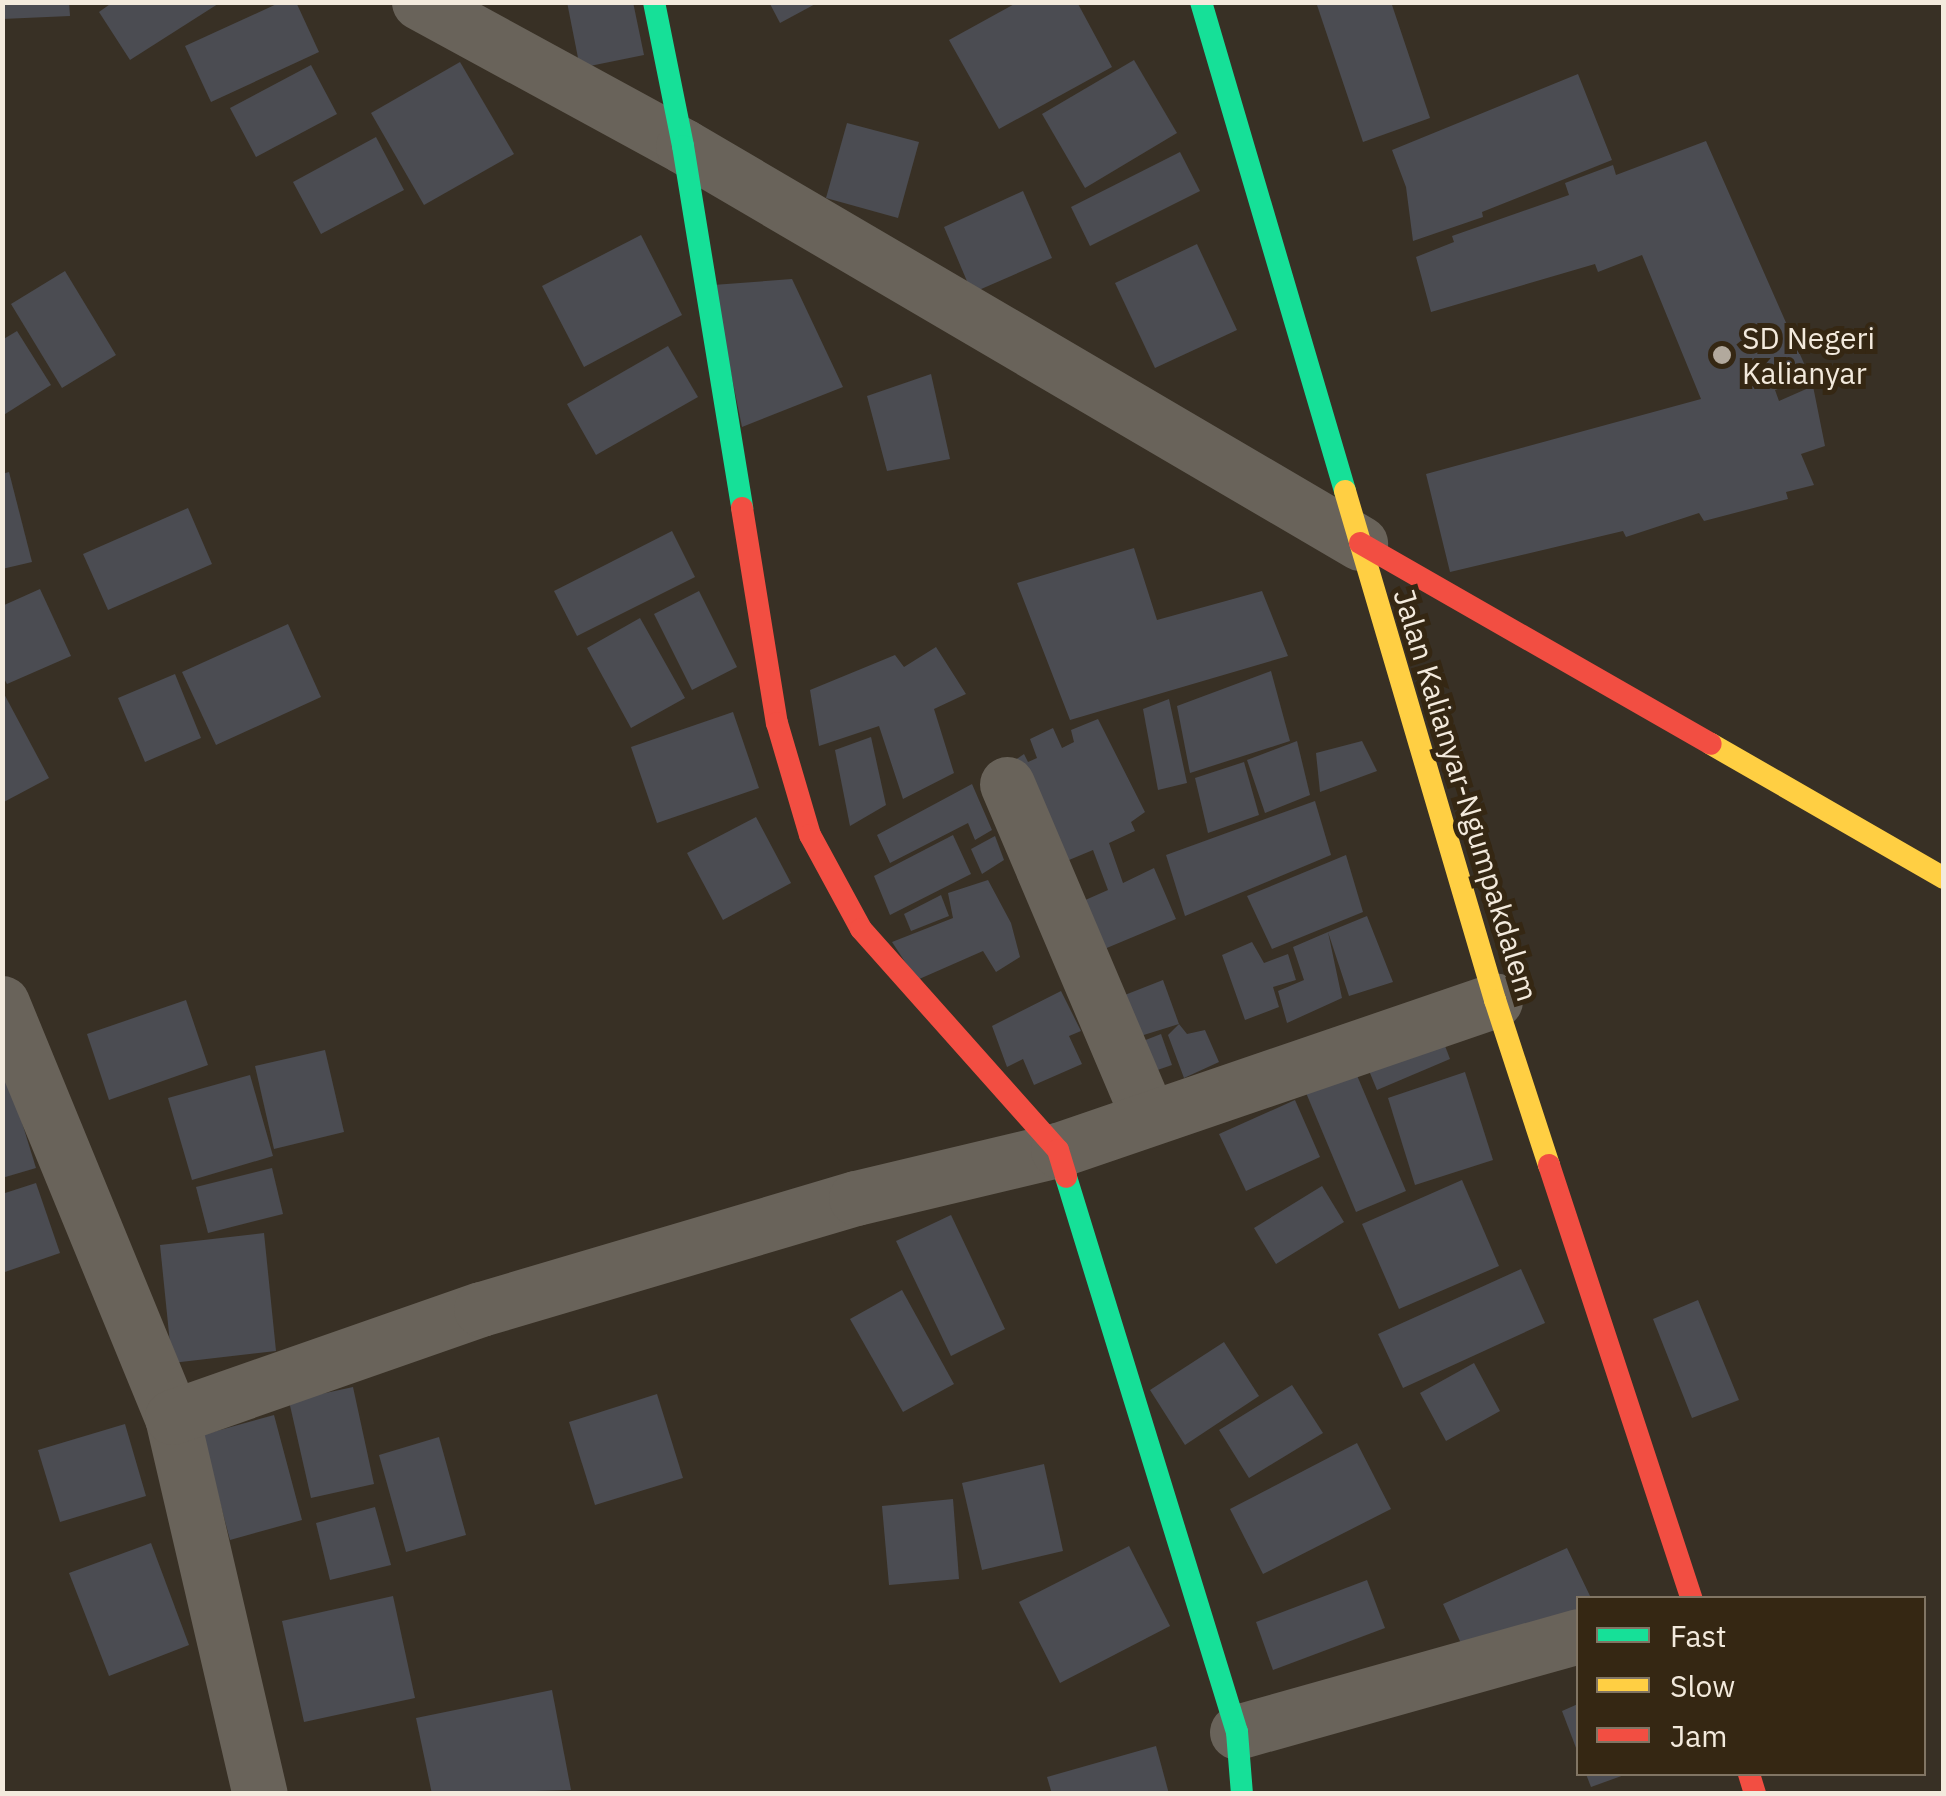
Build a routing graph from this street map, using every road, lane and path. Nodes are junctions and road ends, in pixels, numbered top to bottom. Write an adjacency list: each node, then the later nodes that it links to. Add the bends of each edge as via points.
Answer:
1 (419, 2): 4 (street)
2 (654, 2): 4 (street)
3 (1201, 2): 5 (street, Jalan Kalianyar-Ngumpakdalem)
4 (682, 146): 5 (street); 11 (street, via 777,723 810,836 861,929)
5 (1360, 543): 7 (street); 8 (street, Jalan Kalianyar-Ngumpakdalem)
6 (1008, 784): 10 (street)
7 (1944, 878)
8 (1495, 1000): 10 (street); 13 (street, Jalan Kalianyar-Ngumpakdalem)
9 (2, 1003): 12 (street)
10 (1149, 1118): 11 (street)
11 (1058, 1150): 12 (street, via 856,1198 481,1309); 15 (street)
12 (172, 1417): 16 (street)
13 (1690, 1596)
14 (1576, 1637): 15 (street)
15 (1237, 1732): 17 (street)
16 (260, 1794)
17 (1242, 1794)

